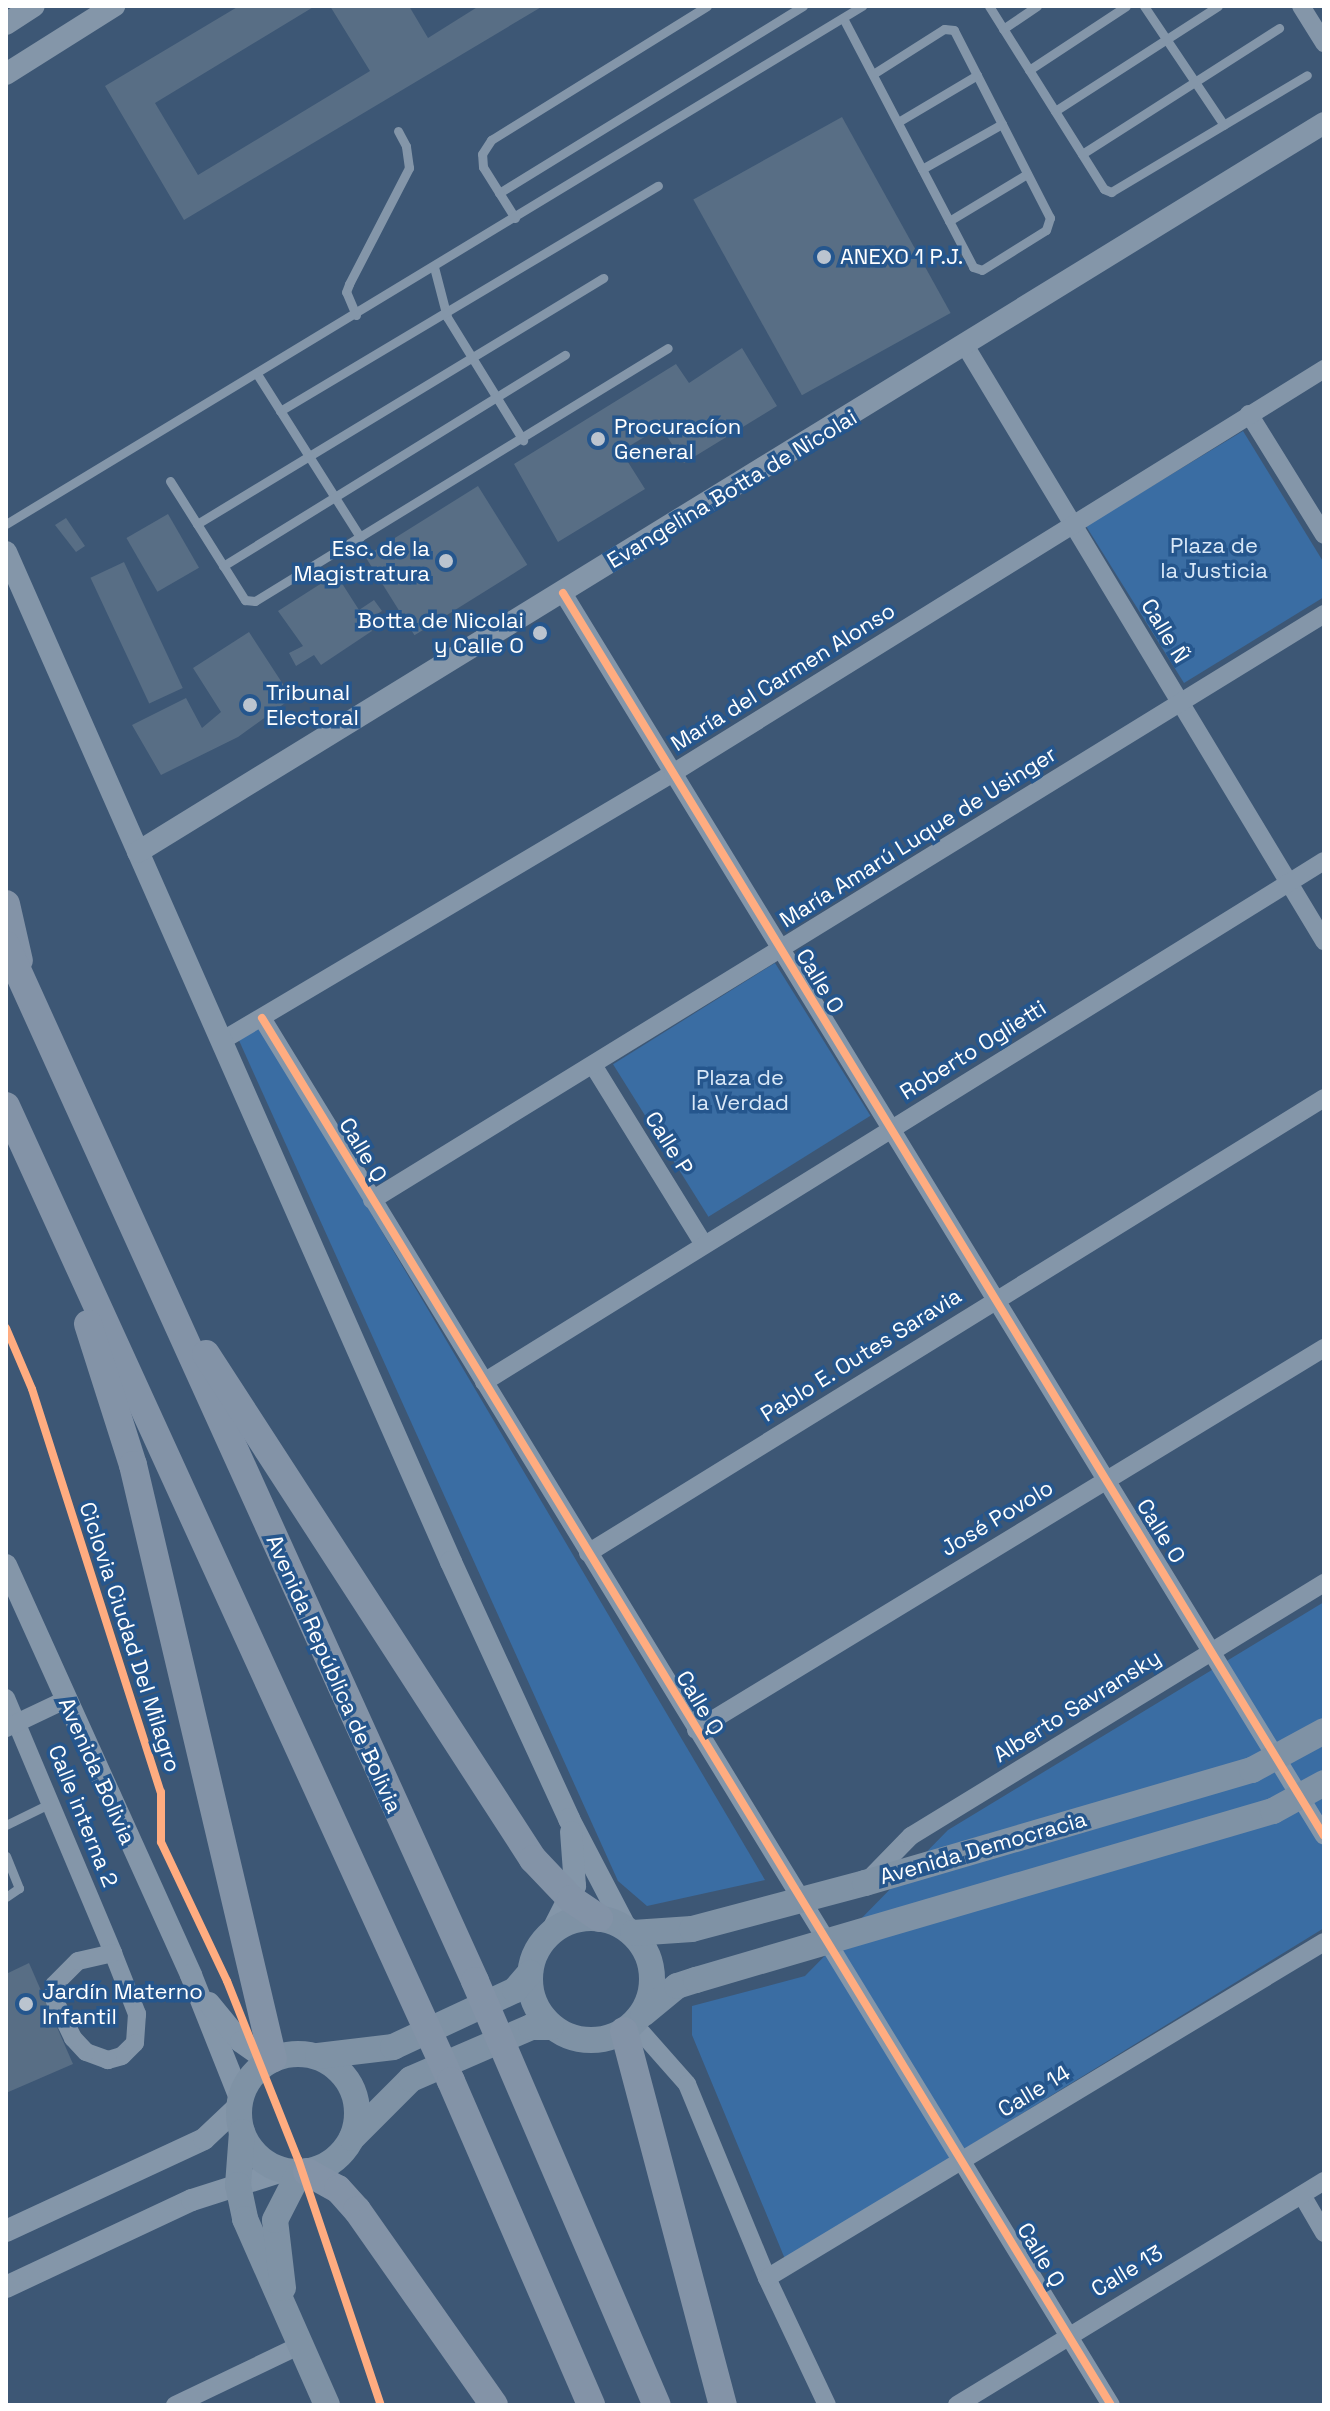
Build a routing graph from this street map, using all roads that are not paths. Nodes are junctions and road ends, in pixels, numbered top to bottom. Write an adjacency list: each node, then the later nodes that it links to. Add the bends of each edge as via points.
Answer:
1 (34, 6): 13 (street)
2 (114, 6): 19 (street)
3 (707, 6): 34 (lane, via 491,140 482,154 483,167)
4 (803, 6): 34 (lane)
5 (862, 6): 12 (lane)
6 (989, 6): 15 (lane)
7 (1037, 6): 15 (lane)
8 (1126, 6): 18 (lane)
9 (1144, 6): 16 (lane)
10 (1218, 6): 16 (lane)
11 (1301, 6): 17 (street)
12 (843, 18): 20 (lane); 35 (lane)
13 (6, 24)
14 (1279, 28): 23 (lane)
15 (1003, 29): 18 (lane)
16 (1167, 39): 23 (lane); 24 (lane)
17 (1324, 43)
18 (1029, 70): 24 (lane)
19 (6, 74)
20 (873, 74): 21 (lane, via 944,29 954,30); 25 (lane)
21 (977, 75): 25 (lane); 27 (lane)
22 (1307, 75): 28 (lane)
23 (1195, 82): 28 (lane); 30 (lane)
24 (1055, 111): 30 (lane)
25 (898, 122): 31 (lane)
26 (1324, 123): 41 (street, Evangelina Botta de Nicolai)
27 (1002, 124): 31 (lane); 32 (lane)
28 (1224, 125): 30 (lane, via 1111,192)
29 (398, 131): 40 (lane, via 409,168 346,292)
30 (1082, 154)
31 (922, 169): 36 (lane)
32 (1027, 174): 36 (lane); 36 (lane, via 1050,218 1046,230 982,270 973,267)
33 (658, 186): 39 (lane)
34 (499, 193): 35 (lane)
35 (515, 218): 37 (lane)
36 (949, 221)
37 (434, 267): 39 (lane); 40 (lane)
38 (603, 278): 44 (lane)
39 (445, 310): 44 (lane); 48 (lane)
40 (356, 315): 46 (lane)
41 (966, 347): 56 (street, Calle Ñ); 61 (street, Evangelina Botta de Nicolai)
42 (668, 348): 50 (lane)
43 (565, 355): 47 (lane)
44 (472, 357): 47 (lane); 51 (lane)
45 (1324, 369): 49 (street, María del Carmen Alonso)
46 (257, 374): 48 (lane); 54 (lane)
47 (497, 397): 50 (lane); 53 (lane)
48 (280, 411): 51 (lane)
49 (1249, 414): 56 (street, María del Carmen Alonso); 57 (street)
50 (523, 440): 58 (lane)
51 (309, 456): 53 (lane); 55 (lane)
52 (170, 481): 55 (lane)
53 (334, 497): 58 (lane); 60 (lane)
54 (6, 524)
55 (197, 524): 60 (lane)
56 (1074, 526): 63 (street, Calle Ñ); 64 (street, María del Carmen Alonso)
57 (1324, 535)
58 (360, 537): 60 (lane, via 255,601 245,600)
59 (6, 552): 65 (street)
60 (223, 566)
61 (563, 593): 64 (street, Calle O); 65 (street, Evangelina Botta de Nicolai)
62 (1324, 614): 63 (street, María Amarú Luque de Usinger)
63 (1181, 704): 67 (street, Calle Ñ); 71 (street, María Amarú Luque de Usinger)
64 (673, 773): 71 (street, Calle O); 73 (street, María del Carmen Alonso)
65 (138, 852): 74 (street)
66 (1324, 861): 67 (street, Roberto Oglietti)
67 (1289, 883): 69 (street, Calle Ñ); 78 (street, Roberto Oglietti)
68 (6, 904): 72 (main road)
69 (1324, 941)
70 (6, 945): 72 (main road, Avenida República de Bolivia)
71 (780, 950): 75 (street, María Amarú Luque de Usinger); 78 (street, Calle O)
72 (25, 989): 81 (main road, Avenida República de Bolivia)
73 (262, 1018): 74 (street, María del Carmen Alonso); 80 (street, Calle Q)
74 (223, 1040): 100 (street)
75 (593, 1065): 80 (street, María Amarú Luque de Usinger); 82 (street, Calle P)
76 (1324, 1098): 83 (street, Pablo E. Outes Saravia)
77 (6, 1106): 79 (main road)
78 (888, 1131): 82 (street, Roberto Oglietti); 83 (street, Calle O)
79 (46, 1194): 119 (main road, via 133,1465); 137 (main road, via 451,2081)
80 (372, 1200): 85 (street, Calle Q)
81 (138, 1239): 106 (main road, via 221,1378 533,1859); 138 (main road, Avenida República de Bolivia, via 475,1981)
82 (704, 1245): 85 (street, Roberto Oglietti)
83 (993, 1302): 86 (street, Calle O); 87 (street, Pablo E. Outes Saravia)
84 (1324, 1348): 86 (street, José Povolo)
85 (484, 1382): 87 (street, Calle Q)
86 (1102, 1481): 90 (street, Calle O); 94 (street, José Povolo)
87 (588, 1553): 94 (street, Calle Q)
88 (6, 1565): 92 (street, Avenida Bolivia)
89 (1324, 1583): 90 (street, Alberto Savransky)
90 (1209, 1653): 96 (street, Calle O); 104 (street, Alberto Savransky, via 911,1836)
91 (6, 1698): 93 (street, Calle interna 2)
92 (65, 1700): 93 (street); 115 (street, Avenida Bolivia)
93 (12, 1725): 99 (street, Calle interna 2)
94 (696, 1730): 107 (street, Calle Q)
95 (1324, 1731): 96 (main road, Avenida Democracia)
96 (1276, 1760): 98 (street, Calle O); 104 (main road, Avenida Democracia)
97 (1324, 1783): 98 (main road)
98 (1299, 1798): 102 (street, Calle O); 112 (main road, via 1273,1811)
99 (51, 1803): 101 (lane); 113 (street, Calle interna 2)
100 (569, 1819): 106 (street, via 577,1872); 109 (street)
101 (6, 1825)
102 (1324, 1836)
103 (6, 1856): 105 (lane, via 19,1888)
104 (865, 1883): 107 (main road, Avenida Democracia)
105 (6, 1897)
106 (571, 1899): 108 (main road); 110 (street)
107 (797, 1899): 109 (main road, Avenida Democracia, via 692,1929); 112 (street, Calle Q)
108 (599, 1918): 109 (main road); 110 (main road, via 565,1923)
109 (629, 1930): 116 (main road, via 651,1963 653,1980)
110 (551, 1933): 114 (main road)
111 (1324, 1942): 122 (street, Calle 14)
112 (825, 1945): 116 (main road, via 677,1986); 122 (street, Calle Q)
113 (113, 1953): 113 (street, Calle interna 2, via 139,2025 135,2043 122,2056 108,2060 93,2056 73,2038 55,2001 54,1985 78,1961)
114 (530, 1973): 117 (main road, via 534,2003); 118 (main road, via 508,1994 393,2047)
115 (191, 1975): 119 (street, Avenida Bolivia, via 228,2029); 120 (street, Avenida Bolivia)
116 (633, 2023): 117 (main road, via 587,2041); 129 (street, via 687,2084); 139 (main road)
117 (551, 2027): 121 (main road, via 531,2027 411,2079)
118 (318, 2056): 119 (main road); 121 (main road, via 346,2076 354,2092)
119 (271, 2060): 120 (main road, via 248,2082)
120 (240, 2112): 123 (main road, via 258,2158); 125 (main road); 127 (street, via 204,2139)
121 (352, 2138): 123 (main road, via 333,2160)
122 (963, 2162): 129 (street, Calle 14); 132 (street, Calle Q)
123 (296, 2172): 125 (street); 131 (main road, via 279,2205 273,2235); 136 (main road, via 338,2189 357,2210)
124 (1324, 2181): 126 (street, Calle 13)
125 (238, 2185): 130 (street, via 192,2200); 131 (main road, via 259,2259)
126 (1302, 2195): 128 (street); 132 (street, Calle 13)
127 (6, 2231)
128 (1324, 2233)
129 (767, 2278): 140 (street)
130 (6, 2287)
131 (288, 2315): 133 (main road)
132 (1068, 2335): 141 (street, Calle 13); 142 (street, Calle Q)
133 (301, 2345): 134 (street); 135 (main road)
134 (175, 2405)
135 (327, 2405)
136 (494, 2405)
137 (591, 2405)
138 (657, 2405)
139 (723, 2405)
140 (827, 2405)
141 (957, 2405)
142 (1111, 2405)

